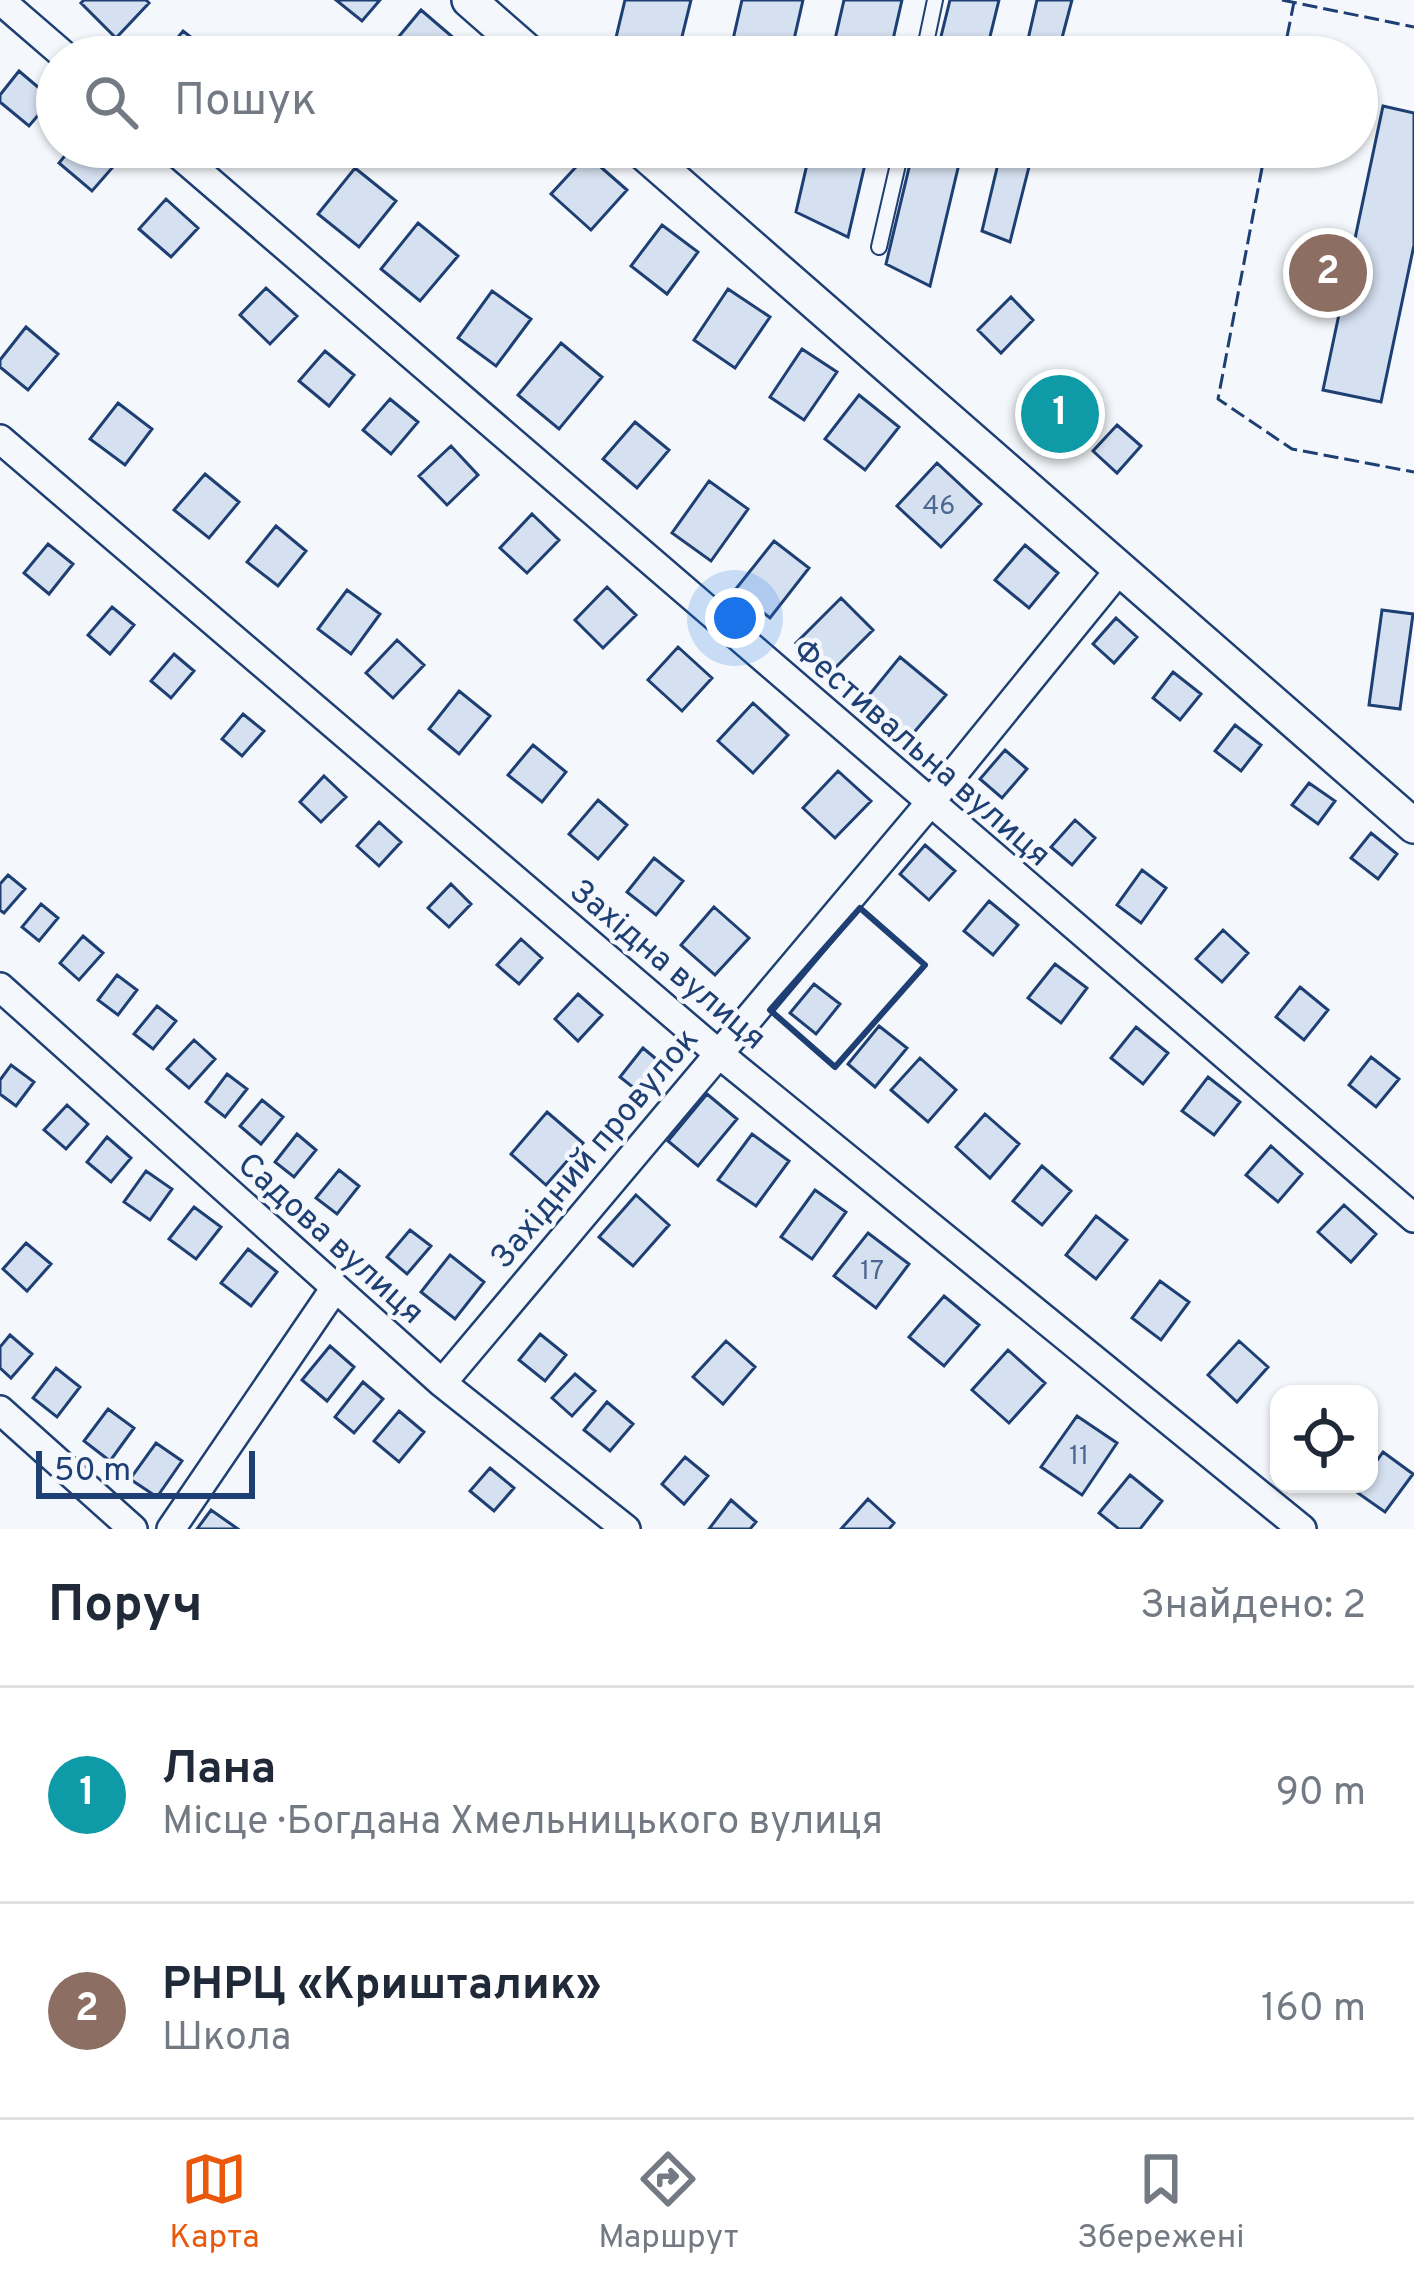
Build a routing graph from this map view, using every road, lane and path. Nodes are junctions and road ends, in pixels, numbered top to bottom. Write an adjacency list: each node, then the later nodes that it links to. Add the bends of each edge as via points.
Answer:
1 (0, 0): 4 (street)
2 (469, 0): 5 (street)
3 (935, 0): 6 (lane)
4 (42, 36)
5 (510, 36)
6 (927, 36)
7 (194, 168): 13 (street, Фестивальна вулиця)
8 (661, 168): 12 (street)
9 (897, 168): 10 (lane)
10 (880, 247)
11 (0, 439): 16 (street, Західна вулиця)
12 (1120, 569): 13 (street, Західний провулок); 14 (street)
13 (929, 803): 16 (street, Західний провулок); 17 (street, Фестивальна вулиця)
14 (1414, 826)
15 (0, 987): 18 (street, Садова вулиця)
16 (719, 1054): 19 (street, Західний провулок); 24 (street, Західна вулиця)
17 (1414, 1218)
18 (335, 1288): 19 (street, Садова вулиця); 22 (street)
19 (442, 1383): 23 (street, Садова вулиця)
20 (0, 1410): 21 (street)
21 (133, 1529)
22 (171, 1529)
23 (626, 1529)
24 (1302, 1529)

